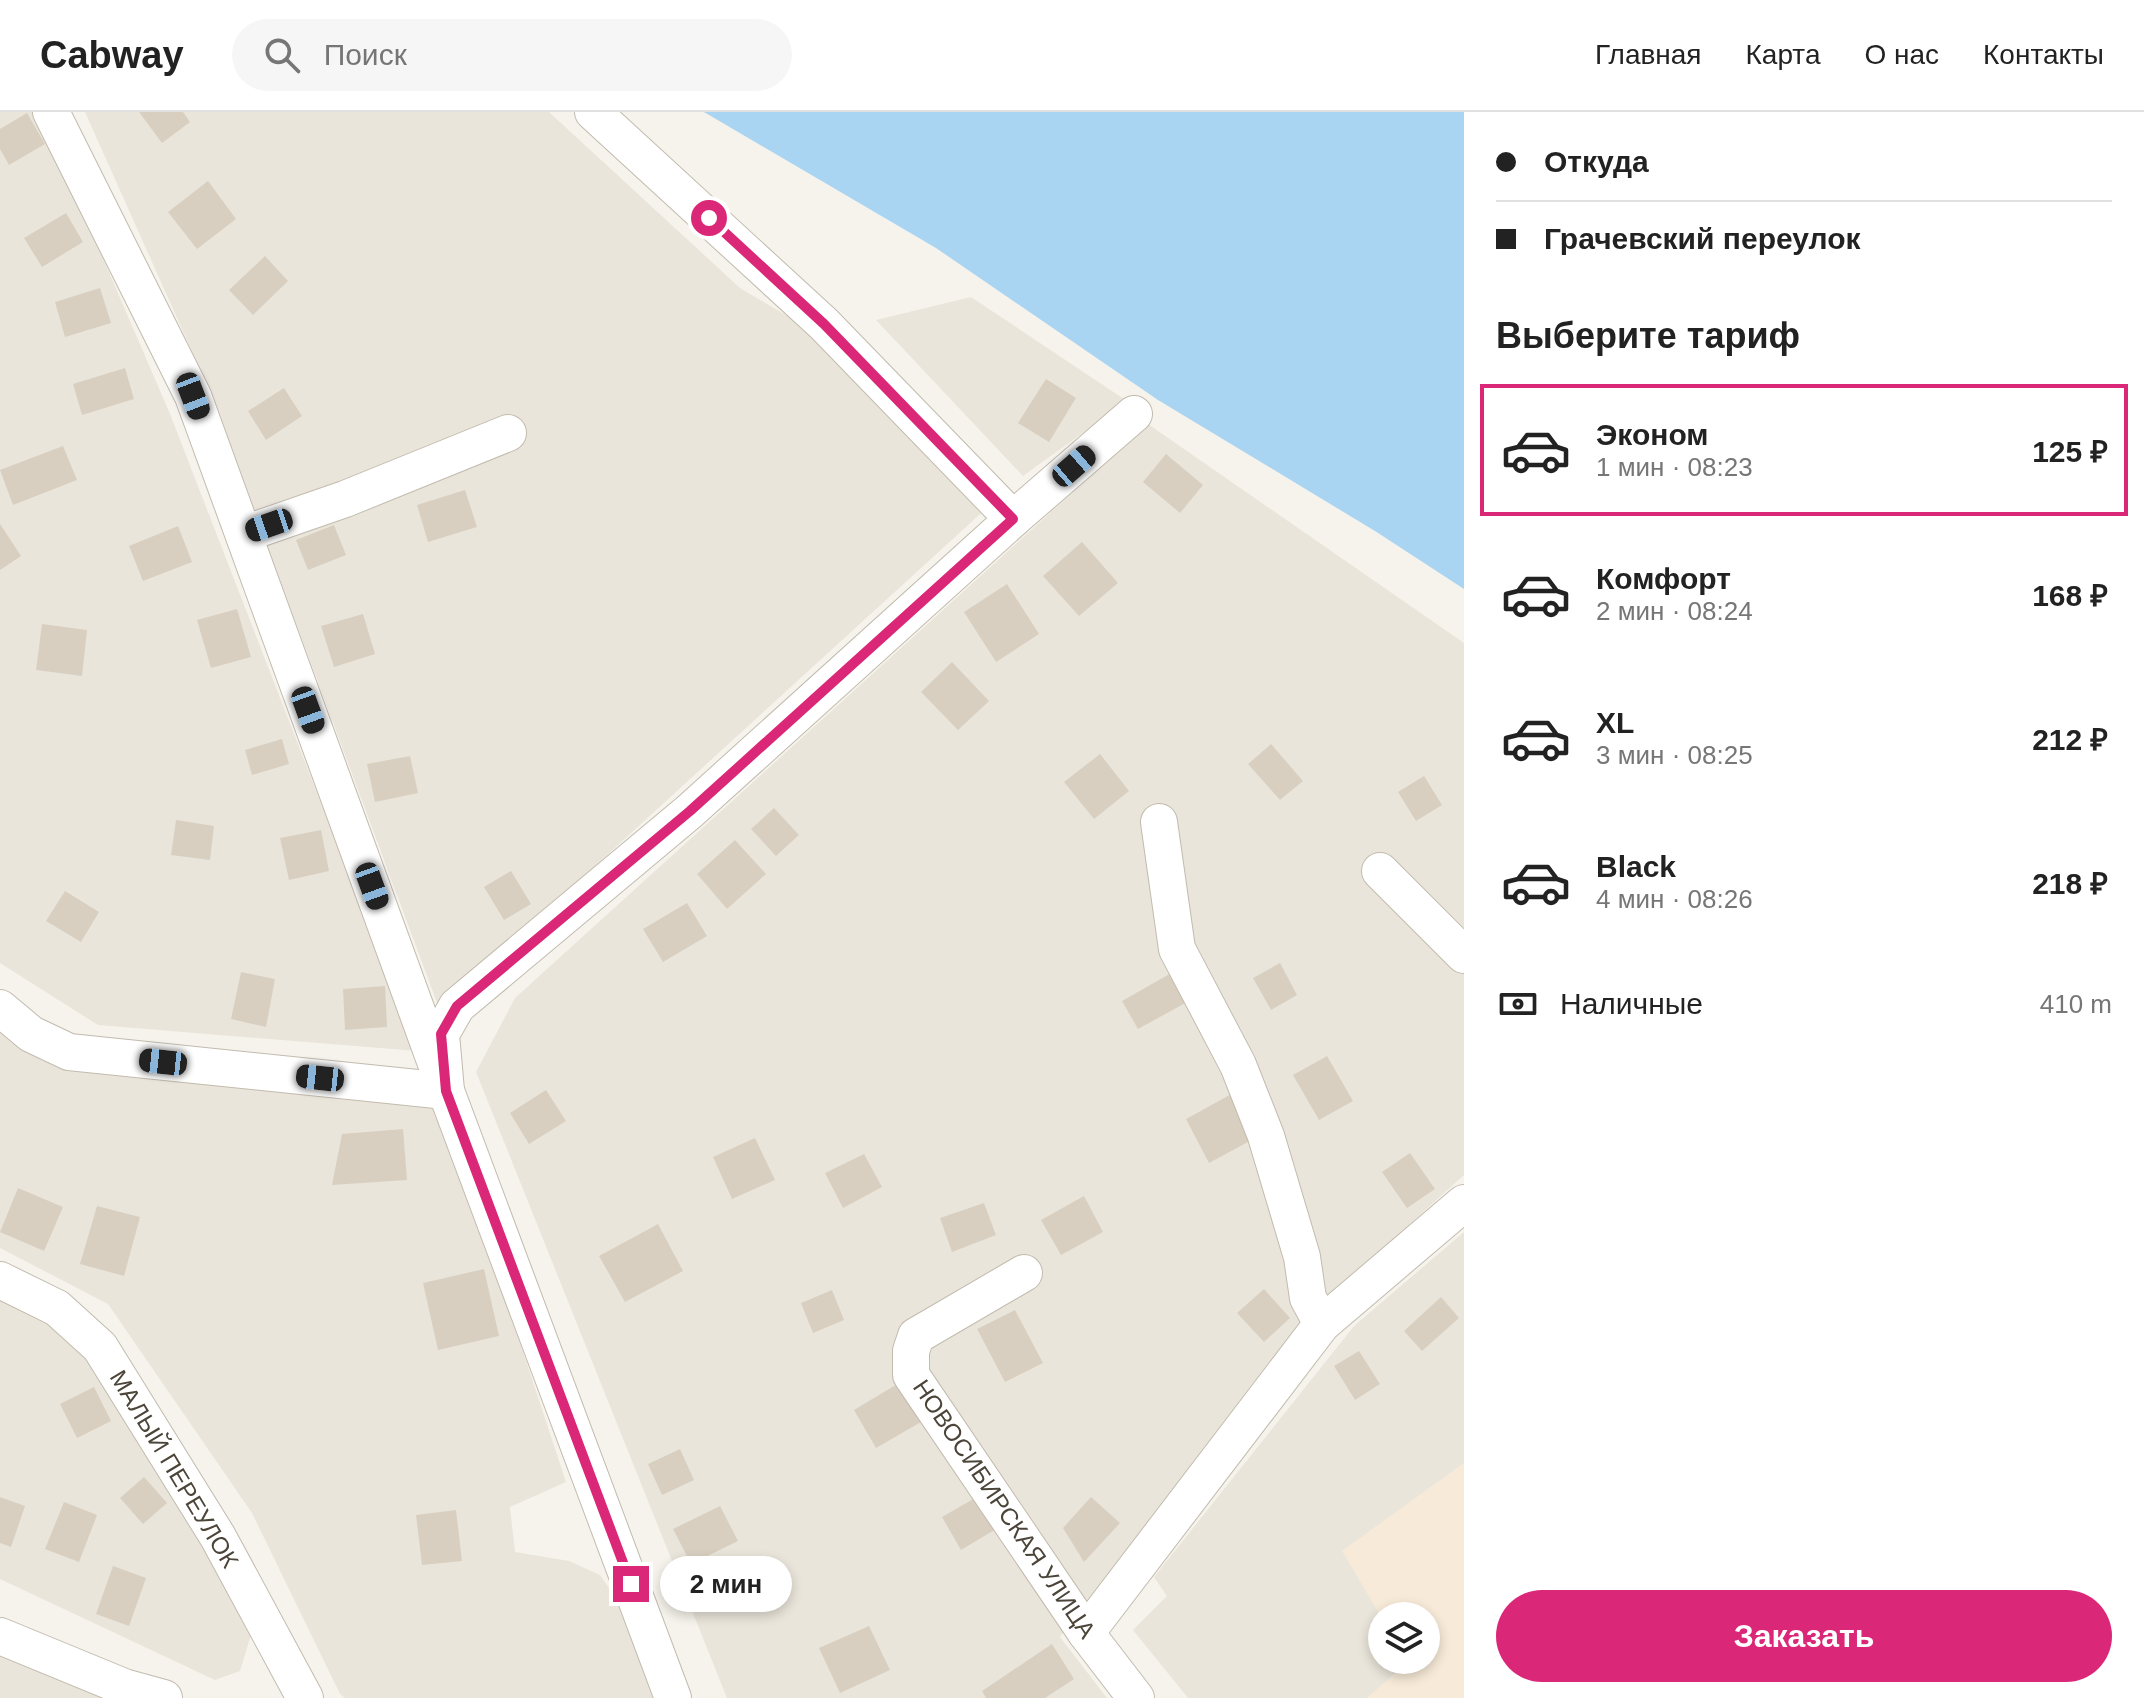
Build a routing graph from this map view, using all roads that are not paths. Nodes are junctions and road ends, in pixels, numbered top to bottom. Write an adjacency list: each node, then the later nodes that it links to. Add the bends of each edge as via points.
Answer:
1 (51, 112): 6 (street, via 193,396)
2 (593, 112): 5 (street, via 824,324)
3 (1134, 414): 5 (street)
4 (508, 433): 6 (street)
5 (1013, 519): 11 (street, via 690,811 457,1006 441,1034)
6 (244, 534): 11 (street)
7 (1159, 822): 15 (street, via 1177,949 1238,1065 1266,1136 1302,1257 1308,1298)
8 (1380, 871): 9 (street)
9 (1464, 955)
10 (0, 1008): 11 (street, via 31,1034 69,1052)
11 (446, 1091): 20 (street)
12 (1464, 1203): 15 (street)
13 (1024, 1273): 16 (street, НОВОСИБИРСКАЯ УЛИЦА, via 916,1336 911,1375)
14 (0, 1280): 19 (street, МАЛЫЙ ПЕРЕУЛОК, via 57,1308 100,1347 218,1537)
15 (1322, 1324): 16 (street)
16 (1086, 1633): 21 (street, НОВОСИБИРСКАЯ УЛИЦА)
17 (0, 1636): 18 (street)
18 (164, 1698)
19 (305, 1698)
20 (673, 1698)
21 (1136, 1698)

